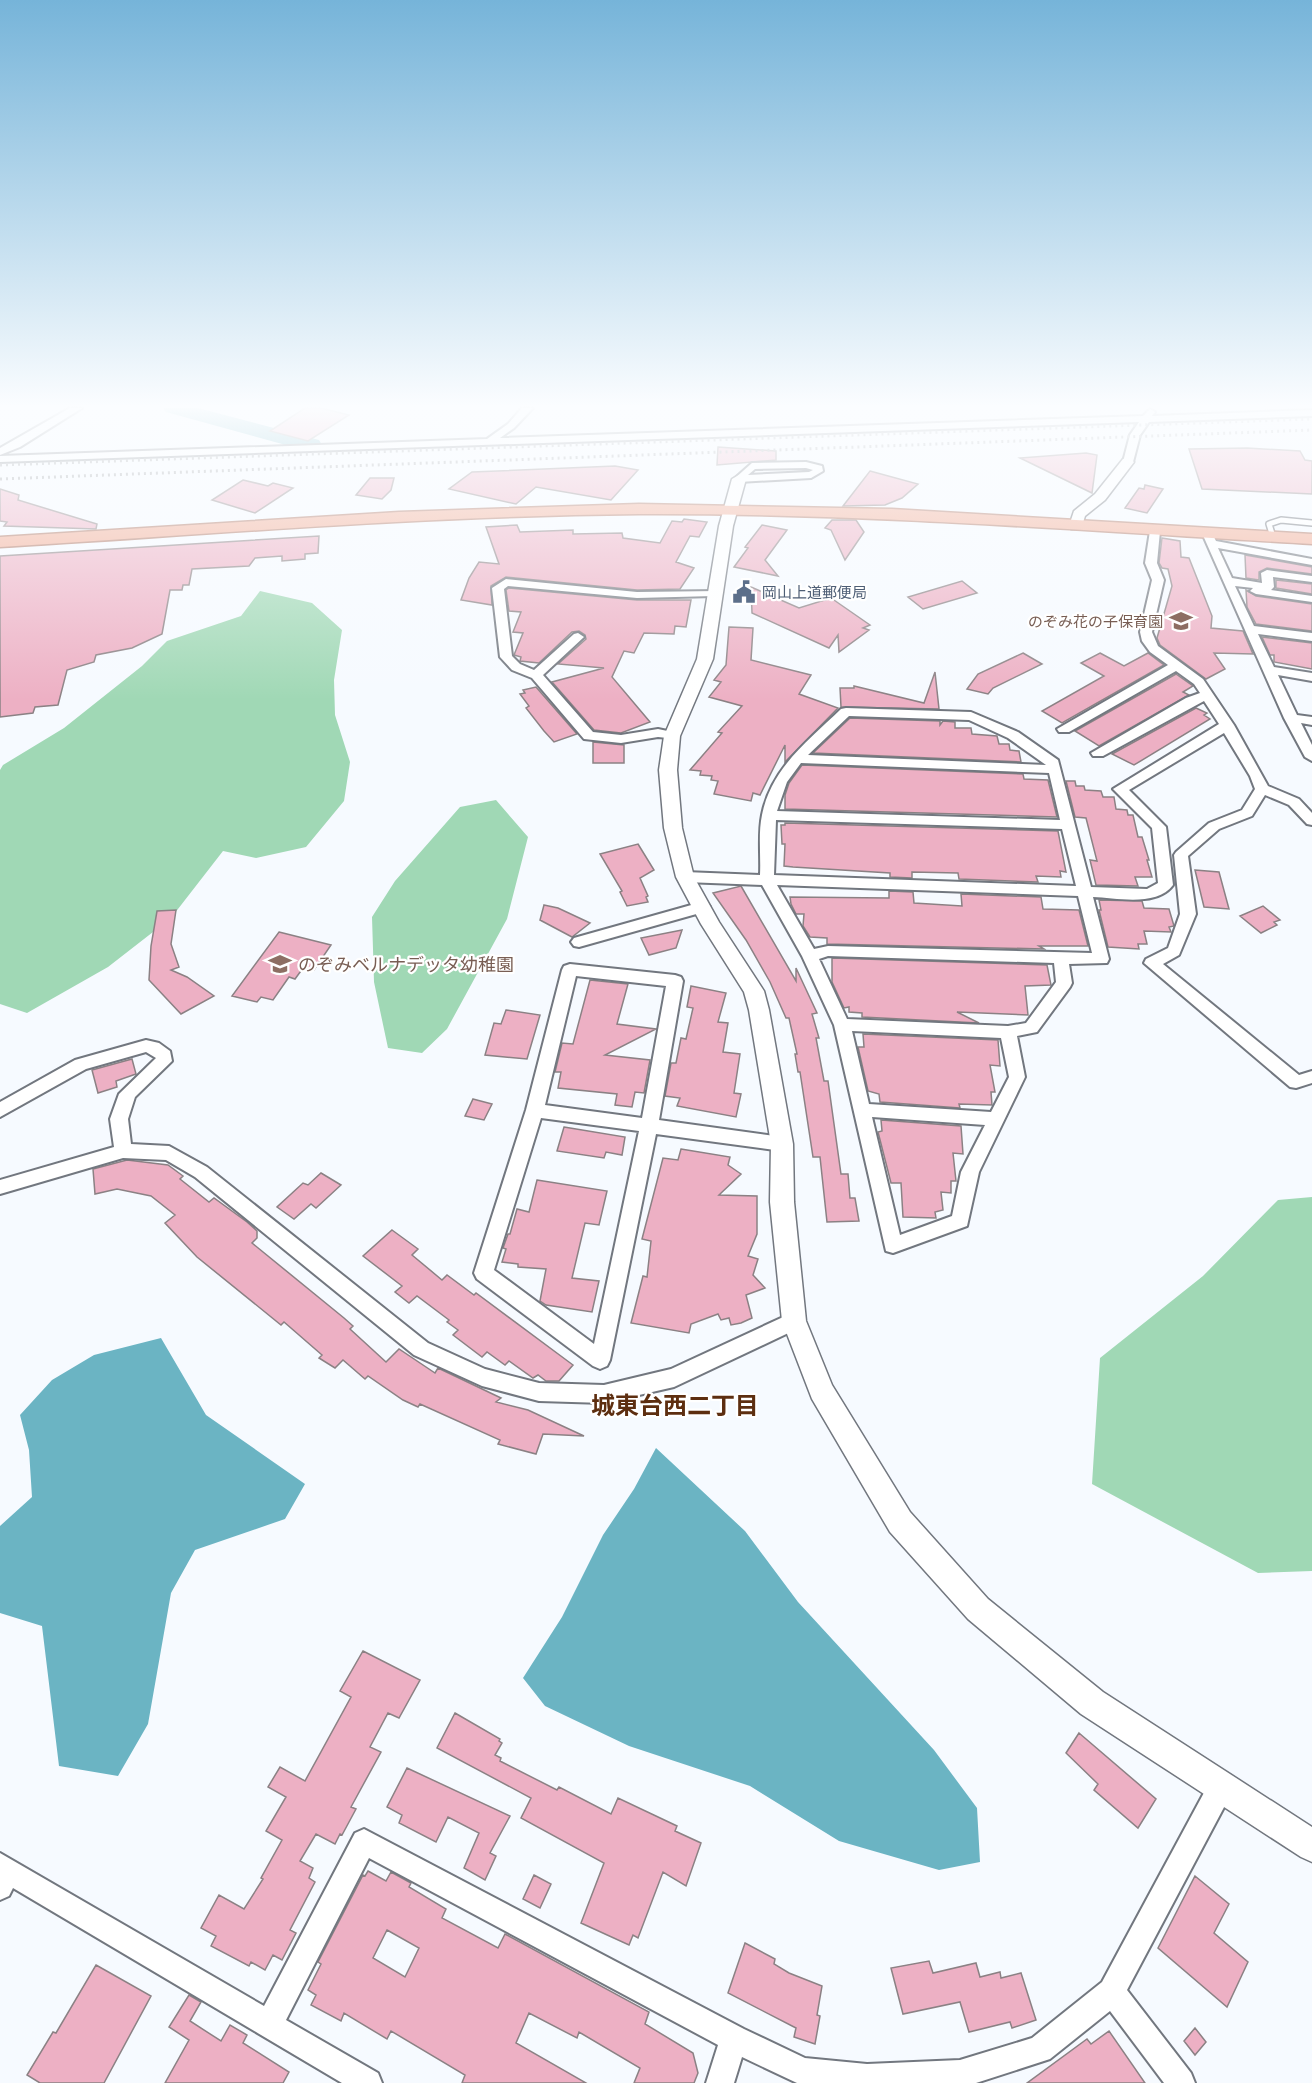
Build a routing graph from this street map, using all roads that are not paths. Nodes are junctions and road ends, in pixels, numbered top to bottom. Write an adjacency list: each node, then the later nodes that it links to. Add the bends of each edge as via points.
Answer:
1 (732, 505): 3 (street)
2 (1090, 505): 5 (street, via 1079,514)
3 (729, 510): 5 (highway); 10 (highway, via 448,514); 14 (street)
4 (1312, 523): 7 (lane, via 1281,520 1269,524)
5 (1076, 526): 6 (highway)
6 (1155, 531): 8 (highway); 19 (street, via 1151,563 1158,580 1146,632 1154,648)
7 (1273, 537): 8 (highway); 9 (highway)
8 (1209, 538): 11 (street); 13 (street)
9 (1312, 539)
10 (0, 542)
11 (1312, 562)
12 (1312, 579): 13 (street, via 1267,573 1268,587)
13 (1228, 584): 15 (street); 16 (street)
14 (714, 593): 21 (street, via 637,595 506,582 498,588 506,657 516,667); 28 (street, via 705,659)
15 (1312, 598)
16 (1250, 629): 18 (street); 20 (street)
17 (578, 637): 21 (street)
18 (1312, 637)
19 (1175, 665): 23 (street, via 1199,682); 27 (street)
20 (1270, 670): 22 (street); 24 (street)
21 (536, 675): 28 (street, via 589,736)
22 (1312, 677)
23 (1207, 695): 26 (street); 29 (street)
24 (1290, 718): 25 (street); 30 (street)
25 (1312, 721)
26 (1227, 726): 33 (street); 39 (street, via 1120,789 1159,827 1166,885 1149,894)
27 (1064, 729)
28 (672, 736): 37 (street, via 668,770 673,828)
29 (1098, 753)
30 (1312, 757)
31 (797, 759): 32 (street); 32 (street, via 846,712 971,716 1013,735 1053,764); 34 (street, via 780,781)
32 (1054, 769): 36 (street)
33 (1262, 789): 35 (street, via 1294,802); 46 (street, via 1247,813 1214,826 1181,855 1188,914 1174,951 1152,963 1296,1082)
34 (769, 815): 36 (street); 38 (street)
35 (1312, 821)
36 (1069, 825): 39 (street)
37 (685, 877): 38 (street); 40 (street)
38 (767, 880): 39 (street); 42 (street)
39 (1086, 891): 43 (street, via 1101,959)
40 (702, 907): 41 (street); 52 (street, via 754,992)
41 (579, 942)
42 (810, 956): 43 (street, via 828,951); 44 (street)
43 (1061, 958): 45 (street, via 1064,983 1031,1028)
44 (842, 1025): 45 (street); 49 (street)
45 (1008, 1032): 50 (street, via 1017,1077)
46 (1312, 1077)
47 (0, 1110): 53 (street, via 81,1064 153,1047 164,1055 164,1061 128,1094 119,1119)
48 (535, 1110): 51 (street); 51 (street, via 570,970 675,981); 51 (street, via 484,1274 600,1360)
49 (862, 1110): 50 (street); 50 (street, via 893,1245 960,1221 970,1172)
50 (996, 1119)
51 (649, 1126): 52 (street)
52 (782, 1144): 55 (street, via 782,1202)
53 (123, 1151): 54 (street); 55 (street, via 177,1158 201,1172 422,1348 482,1377 539,1392 604,1394 674,1378)
54 (0, 1187)
55 (794, 1321): 56 (street, via 821,1392 900,1522 978,1609 1092,1702)
56 (1222, 1785): 57 (street); 59 (street)
57 (1312, 1846)
58 (3, 1875): 60 (street)
59 (1112, 1992): 61 (street, via 1041,2049 960,2074 867,2078 804,2072); 64 (street)
60 (269, 2025): 61 (street, via 364,1842); 62 (street)
61 (734, 2039): 63 (street)
62 (368, 2083)
63 (720, 2083)
64 (1181, 2083)

